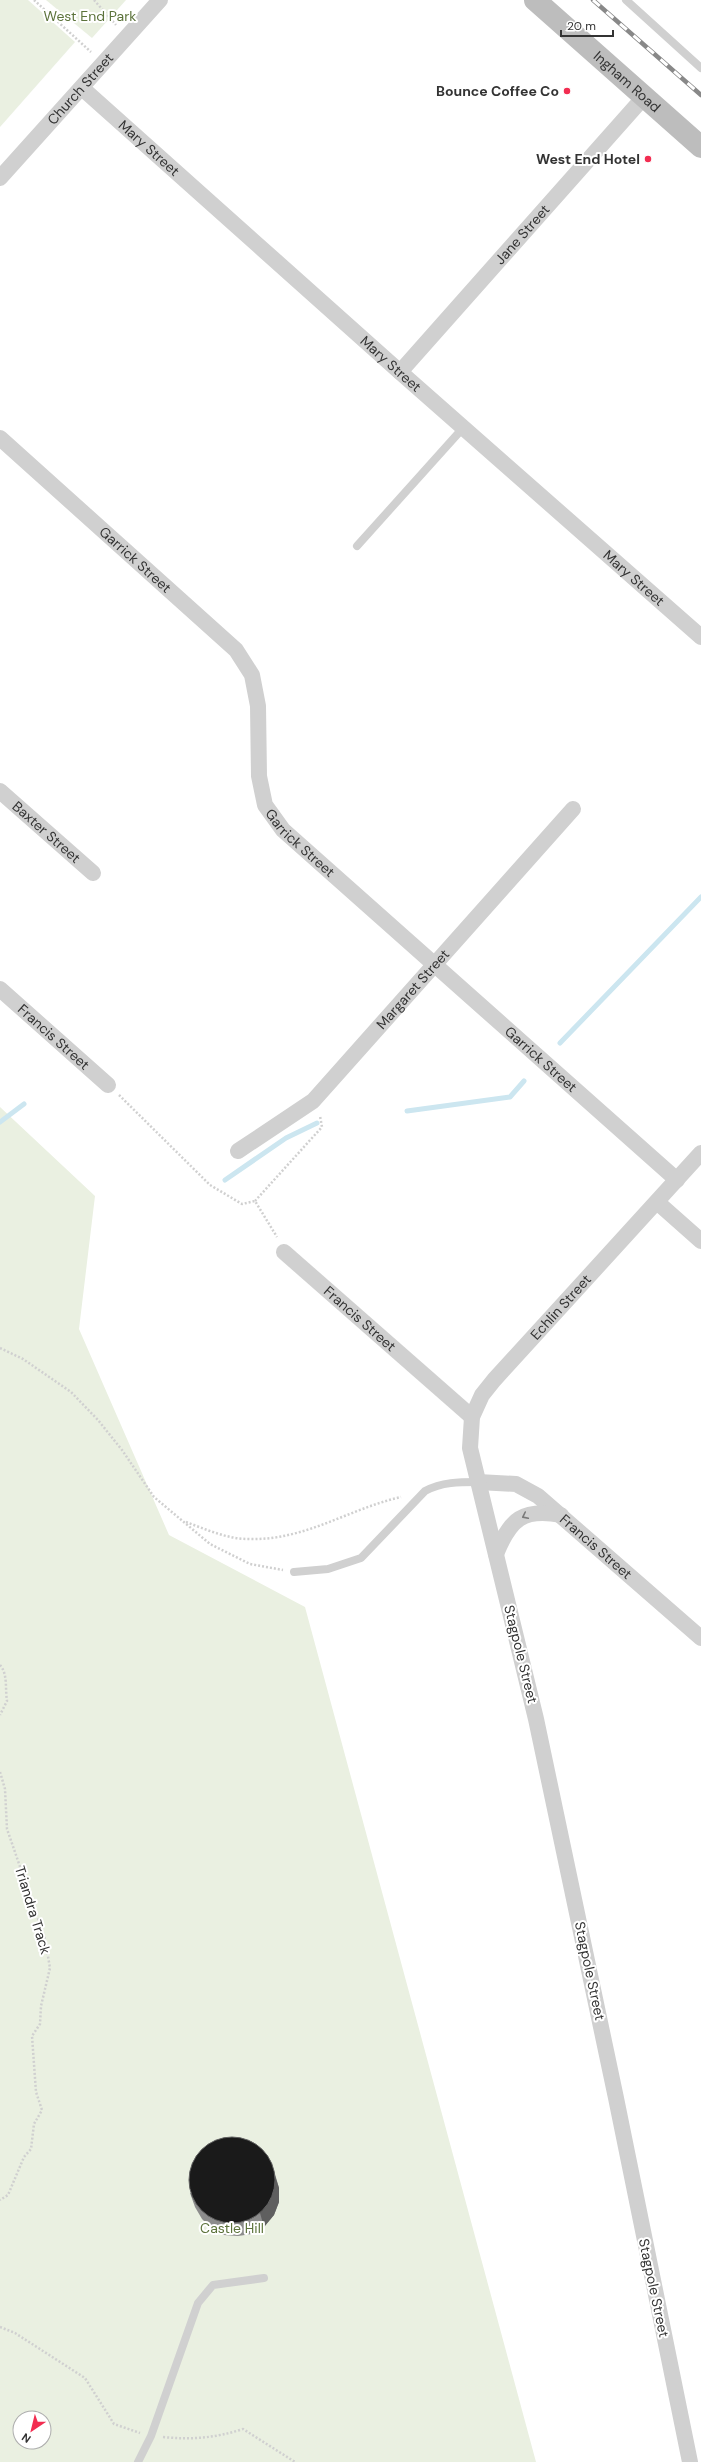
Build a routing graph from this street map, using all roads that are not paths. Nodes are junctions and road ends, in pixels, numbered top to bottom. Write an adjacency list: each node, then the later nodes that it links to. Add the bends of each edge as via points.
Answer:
1 (160, 0): 5 (street, Church Street)
2 (535, 0): 6 (main road, Ingham Road)
3 (626, 0): 4 (lane)
4 (701, 68)
5 (82, 88): 8 (street, Church Street); 9 (street, Mary Street)
6 (644, 97): 7 (main road, Ingham Road); 9 (street, Jane Street)
7 (701, 147)
8 (0, 178)
9 (400, 372): 10 (street, Mary Street)
10 (463, 428): 12 (lane); 13 (street, Mary Street)
11 (0, 438): 17 (street, Garrick Street, via 236,650 252,675 258,706 259,776 265,805 307,854)
12 (357, 546)
13 (701, 638)
14 (0, 791): 16 (street, Baxter Street)
15 (573, 809): 17 (street, Margaret Street)
16 (93, 873)
17 (434, 966): 20 (street, Margaret Street, via 312,1101); 22 (street, Garrick Street)
18 (0, 989): 19 (street, Francis Street)
19 (108, 1084)
20 (238, 1151)
21 (701, 1153): 22 (street, Echlin Street)
22 (677, 1180): 23 (street, Echlin Street)
23 (657, 1202): 24 (street); 26 (street, Echlin Street, via 494,1380 482,1395)
24 (701, 1241)
25 (284, 1252): 26 (street, Francis Street)
26 (472, 1417): 27 (street, Echlin Street, via 470,1448)
27 (478, 1482): 28 (street, Francis Street, via 516,1484 538,1496); 29 (street, Stagpole Street); 30 (lane, via 436,1485 425,1491 361,1558 328,1568)
28 (563, 1516): 29 (street, one-way to 29, via 542,1512 529,1514 510,1527); 31 (street, Francis Street)
29 (496, 1554): 34 (street, Stagpole Street, via 536,1719)
30 (294, 1572)
31 (701, 1638)
32 (264, 2278): 33 (lane, via 213,2284 198,2303 151,2436)
33 (138, 2462)
34 (690, 2462)

